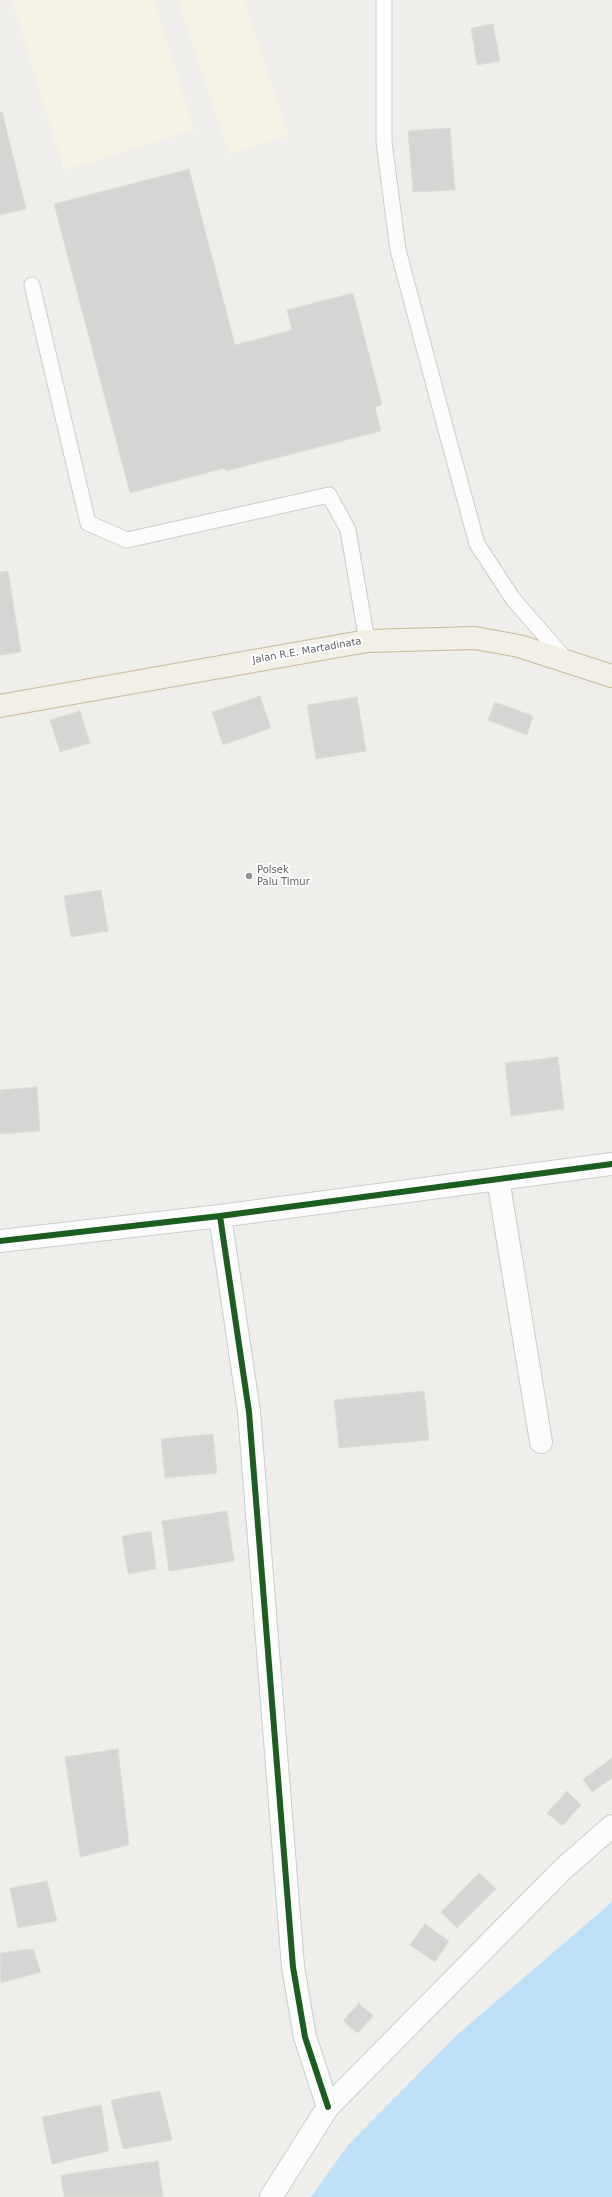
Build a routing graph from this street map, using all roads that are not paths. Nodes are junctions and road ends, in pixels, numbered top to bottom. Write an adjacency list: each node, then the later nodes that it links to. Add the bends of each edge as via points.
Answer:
1 (384, 0): 4 (lane, via 384,142 398,250 477,544 512,599)
2 (32, 285): 3 (lane, via 88,523 127,540 329,495 348,530)
3 (367, 640): 4 (highway, Jalan R.E. Martadinata, via 475,638 519,646); 6 (highway, Jalan R.E. Martadinata)
4 (569, 663): 5 (highway, Jalan R.E. Martadinata)
5 (612, 676)
6 (0, 706)
7 (612, 1164): 8 (street)
8 (498, 1179): 9 (street); 11 (street)
9 (220, 1216): 10 (street); 13 (street, via 249,1412 293,1967 305,2037)
10 (0, 1241)
11 (541, 1442)
12 (612, 1826): 13 (street, via 563,1869)
13 (328, 2107): 14 (street)
14 (271, 2197)

